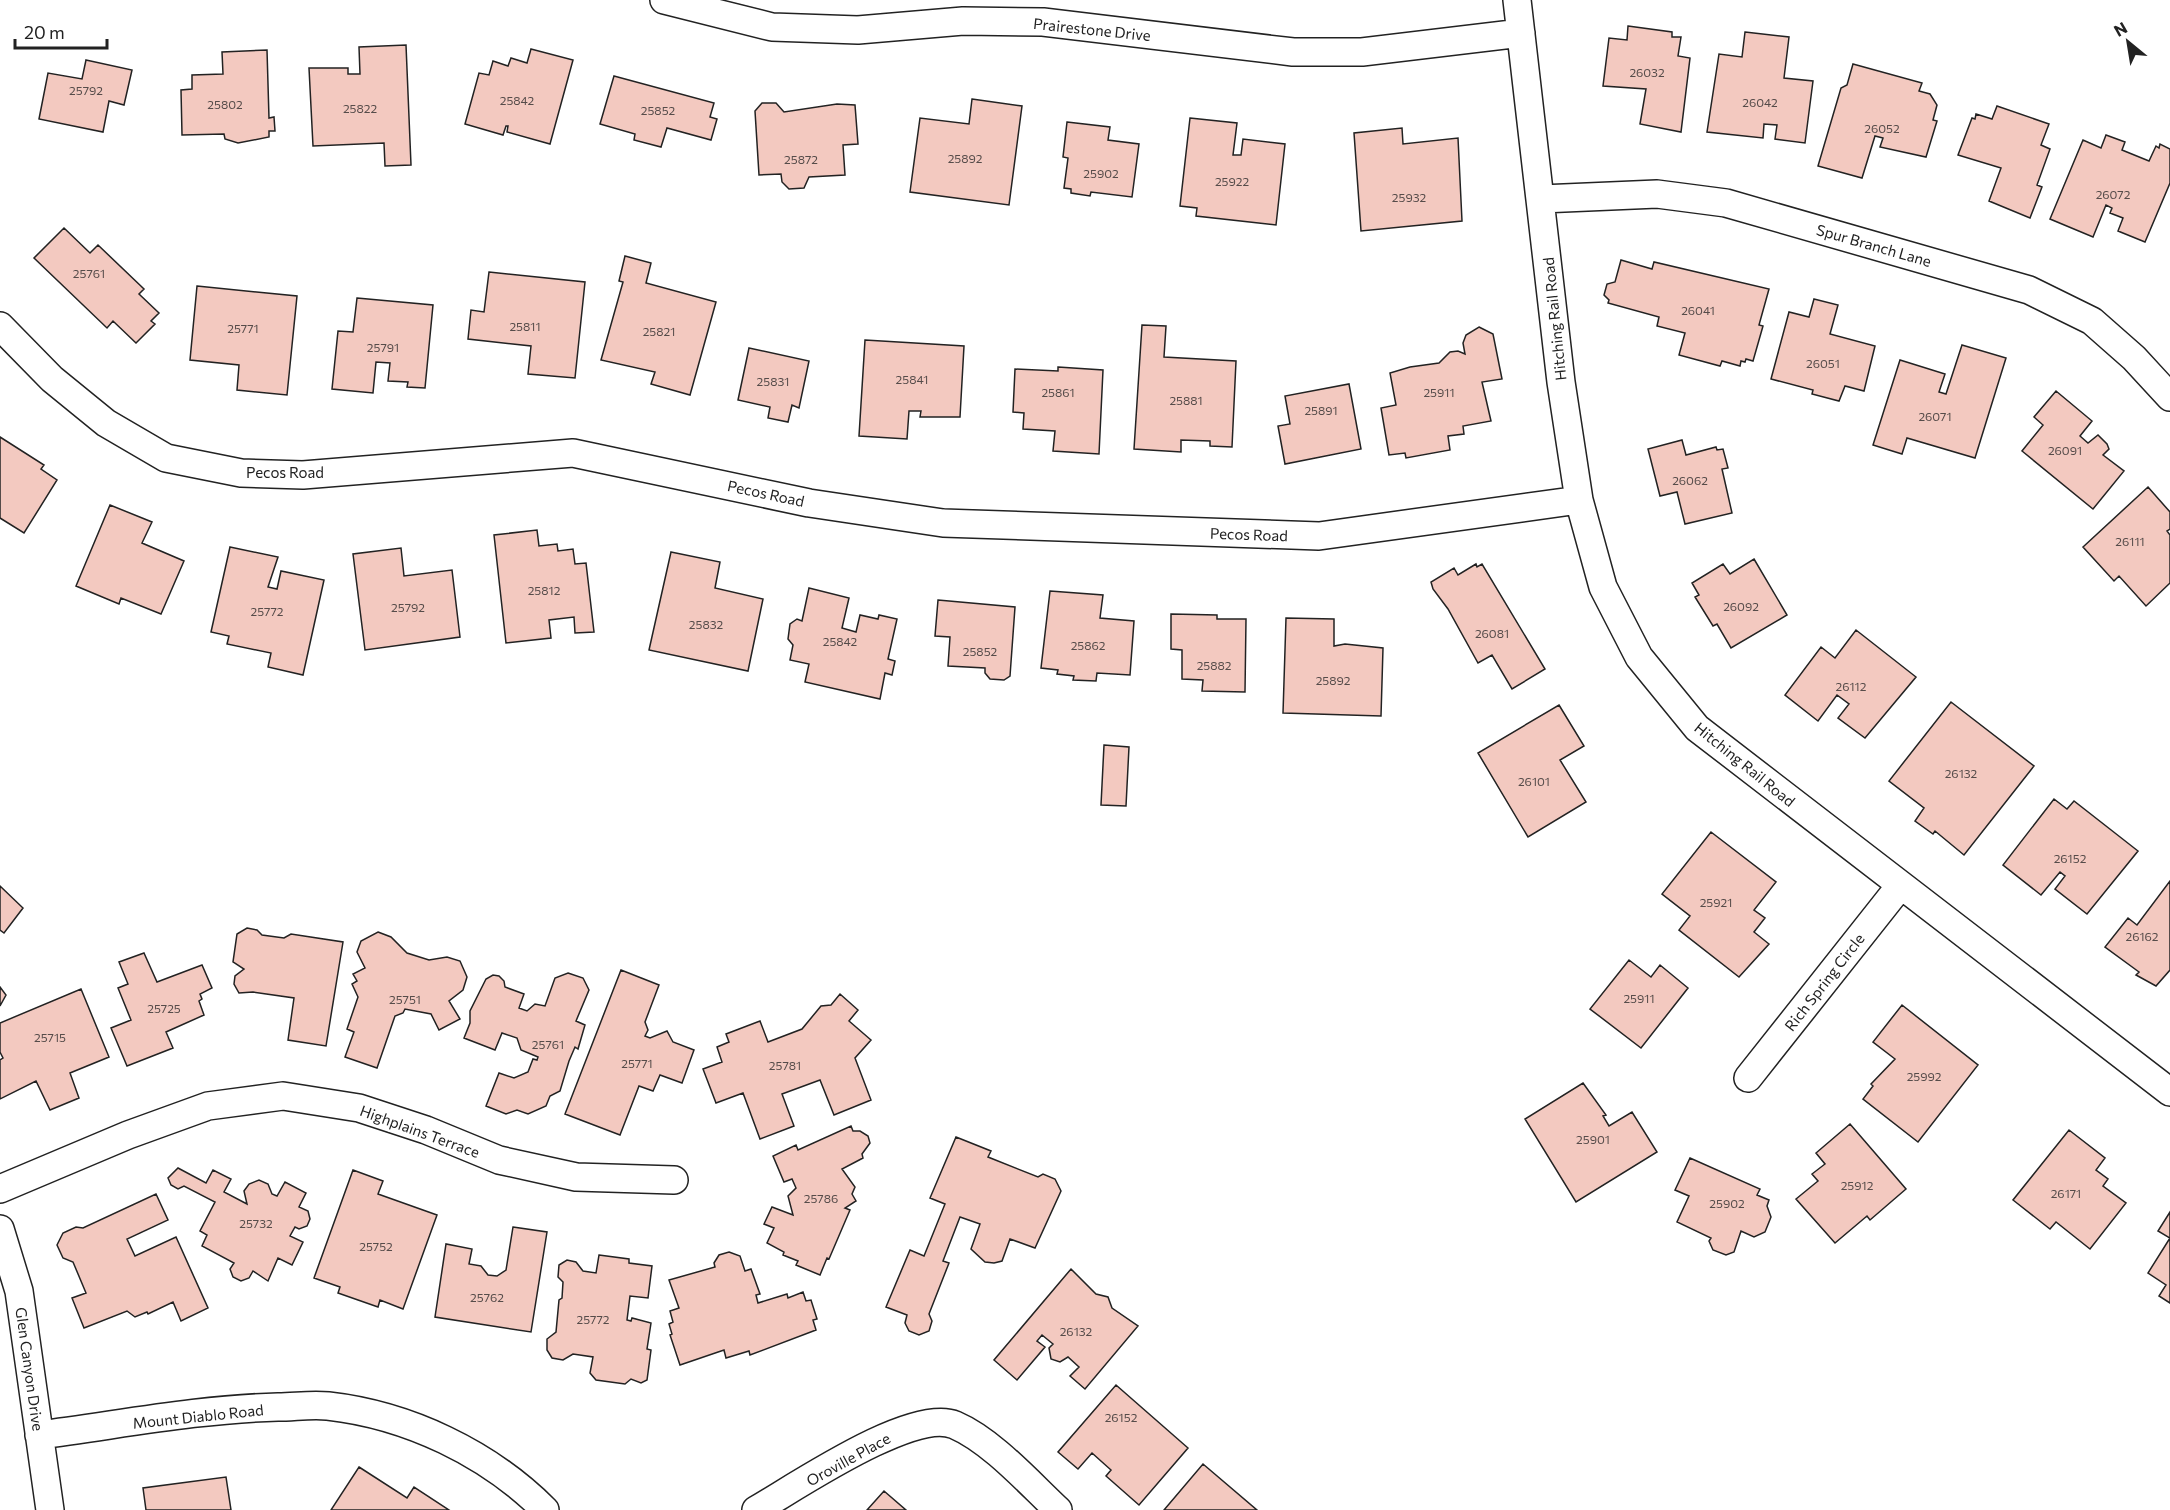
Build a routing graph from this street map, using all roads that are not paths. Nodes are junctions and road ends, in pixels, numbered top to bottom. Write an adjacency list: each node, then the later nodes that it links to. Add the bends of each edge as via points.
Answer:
1 (664, 0): 3 (street, Prairestone Drive, via 772,27 858,30 963,21 1042,22 1293,52 1362,52)
2 (1517, 0): 3 (street, Hitching Rail Road)
3 (1521, 33): 4 (street, Hitching Rail Road)
4 (1541, 199): 6 (street, Spur Branch Lane, via 1657,194 1726,203 2029,290 2091,321 2134,358); 7 (street, Hitching Rail Road, via 1561,382)
5 (0, 326): 7 (street, Pecos Road, via 52,379 106,423 166,458 242,473 303,475 573,453 810,503 943,523 1318,536)
6 (2170, 397)
7 (1579, 500): 8 (street, Hitching Rail Road, via 1603,587 1613,607 1639,657 1697,728)
8 (1900, 886): 9 (street, Rich Spring Circle); 10 (street, Hitching Rail Road)
9 (1748, 1078)
10 (2170, 1092)
11 (674, 1180): 12 (street, Highplains Terrace, via 576,1177 499,1160 359,1108 283,1096 208,1106)
12 (0, 1189)
13 (0, 1229): 14 (street, Glen Canyon Drive, via 19,1291)
14 (39, 1435): 15 (street, Glen Canyon Drive); 16 (street, Mount Diablo Road, via 242,1408 327,1406 395,1418 452,1443 521,1486)
15 (50, 1510)
16 (545, 1510)
17 (756, 1510): 18 (street, Oroville Place, via 888,1435 918,1425 942,1424 954,1424 983,1442)
18 (1058, 1510)

